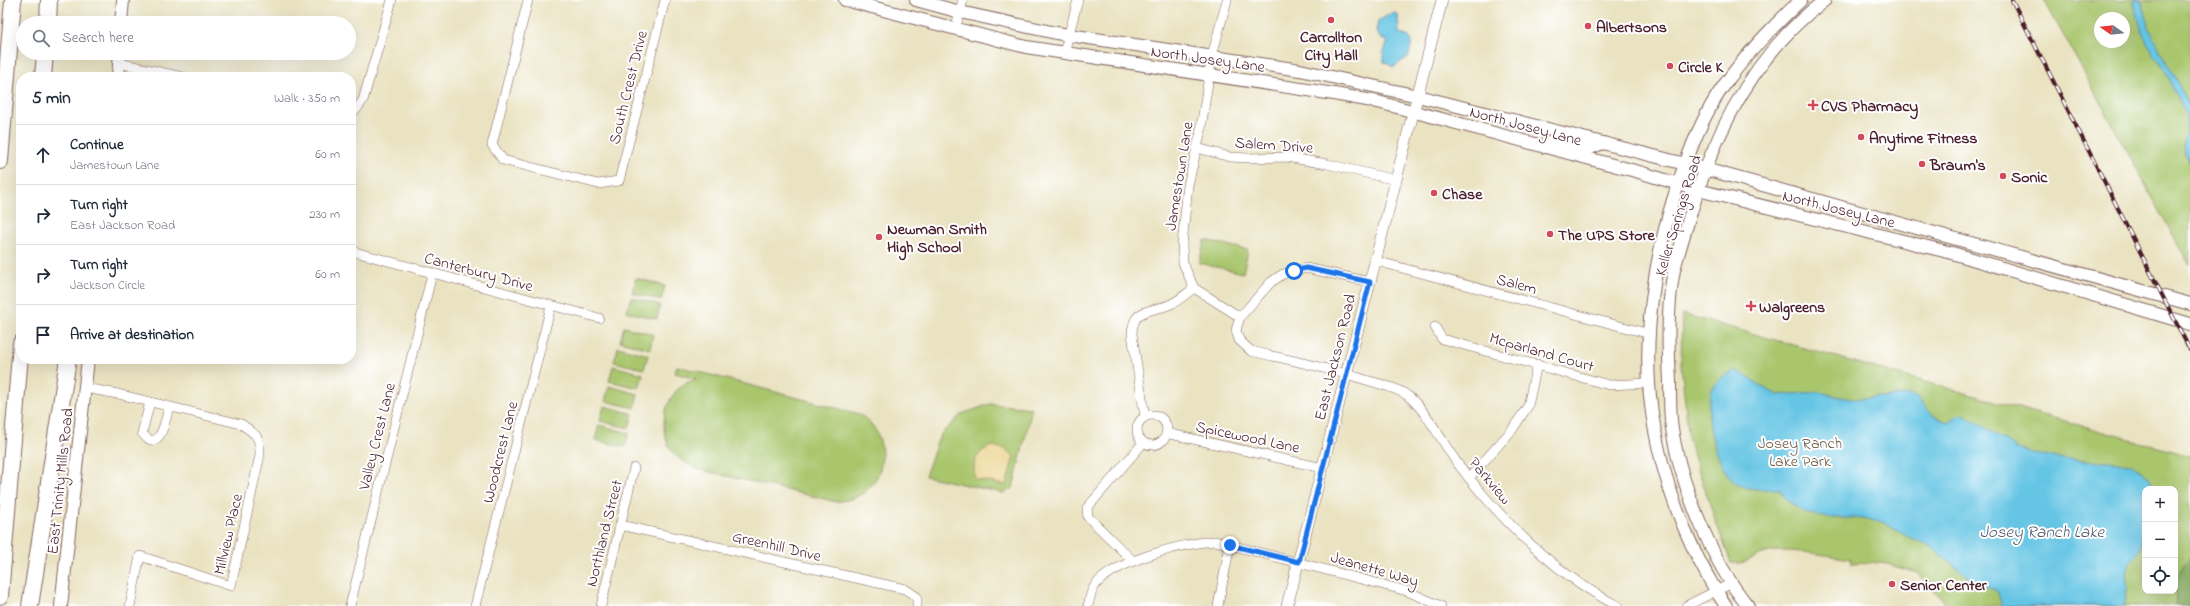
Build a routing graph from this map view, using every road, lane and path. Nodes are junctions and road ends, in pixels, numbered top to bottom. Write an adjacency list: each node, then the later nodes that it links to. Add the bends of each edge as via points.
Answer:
1 (13, 0): 37 (highway)
2 (50, 0): 16 (highway)
3 (123, 0): 17 (main road)
4 (392, 0): 30 (street, via 363,100)
5 (528, 0): 6 (street, South Crest Drive, via 492,145 503,160 598,184 619,182)
6 (665, 0)
7 (845, 0): 18 (main road, North Josey Lane)
8 (916, 0): 15 (main road, North Josey Lane)
9 (963, 0): 15 (street)
10 (1078, 0): 19 (street)
11 (1227, 0): 21 (street, Jamestown Lane)
12 (1442, 0): 29 (street, East Jackson Road)
13 (1801, 0): 38 (main road, Keller Springs Road, via 1752,49 1724,85)
14 (1825, 0): 39 (main road, Keller Springs Road, via 1777,44 1752,77 1729,116)
15 (960, 12): 18 (street); 19 (main road, North Josey Lane)
16 (49, 16)
17 (122, 16)
18 (955, 30): 20 (main road, North Josey Lane)
19 (1069, 35): 20 (street); 21 (main road, North Josey Lane)
20 (1064, 53): 28 (main road, North Josey Lane)
21 (1212, 56): 28 (street, Jamestown Lane); 29 (main road, North Josey Lane, via 1300,70)
22 (44, 60): 25 (highway)
23 (120, 60): 26 (main road)
24 (127, 60): 27 (street)
25 (43, 72)
26 (119, 72)
27 (166, 72)
28 (1209, 74): 31 (main road, North Josey Lane, via 1356,97); 36 (street, Jamestown Lane)
29 (1418, 96): 31 (street, East Jackson Road); 32 (main road, North Josey Lane)
30 (356, 110)
31 (1414, 112): 33 (main road, North Josey Lane); 40 (street, East Jackson Road)
32 (1547, 128): 33 (main road, via 1540,134 1532,135 1503,129); 34 (main road, North Josey Lane)
33 (1496, 133): 35 (main road, North Josey Lane)
34 (1602, 143): 35 (main road, via 1590,148 1555,140 1547,142); 38 (main road, North Josey Lane)
35 (1544, 146): 41 (main road, North Josey Lane)
36 (1197, 148): 40 (street, Salem Drive, via 1230,157 1286,157 1306,160); 49 (street, Jamestown Lane, via 1186,204 1182,246 1183,263)
37 (0, 161)
38 (1684, 164): 39 (main road, North Josey Lane); 41 (main road, Keller Springs Road)
39 (1705, 169): 42 (main road, Keller Springs Road); 48 (main road, North Josey Lane)
40 (1396, 180): 44 (street, East Jackson Road)
41 (1679, 183): 42 (main road, North Josey Lane); 56 (main road, Keller Springs Road, via 1658,257)
42 (1698, 190): 46 (main road, North Josey Lane, via 1952,253); 57 (main road, Keller Springs Road, via 1674,270)
43 (356, 252): 45 (street, Canterbury Drive)
44 (1376, 261): 47 (street, East Jackson Road); 56 (street, Salem)
45 (432, 274): 51 (street, Canterbury Drive); 83 (street, Valley Crest Lane)
46 (2046, 281): 48 (main road, via 2050,275 2085,282); 54 (main road, North Josey Lane)
47 (1370, 282): 52 (street, via 1306,268 1294,271 1283,274 1271,282); 62 (street, East Jackson Road)
48 (2117, 284): 50 (main road, North Josey Lane)
49 (1194, 288): 52 (street); 67 (street, via 1172,304 1140,314 1132,323)
50 (2190, 304)
51 (551, 306): 53 (street, Canterbury Drive); 84 (street, Woodcrest Lane)
52 (1240, 317): 62 (street, Parkview, via 1236,330 1239,340 1251,350)
53 (599, 318)
54 (2190, 324)
55 (1435, 327): 61 (street, Mcparland Court, via 1442,339)
56 (1650, 334): 57 (main road); 63 (main road, Keller Springs Road)
57 (1668, 335): 77 (main road, Keller Springs Road, via 1671,422 1680,464 1712,549)
58 (19, 364): 79 (highway)
59 (67, 364): 80 (highway)
60 (87, 364): 64 (main road, East Trinity Mills Road)
61 (1537, 364): 63 (street, Mcparland Court, via 1608,385); 72 (street, via 1528,406 1512,430)
62 (1347, 374): 71 (street, East Jackson Road); 72 (street, Parkview, via 1408,396 1420,409)
63 (1649, 383): 78 (main road, Keller Springs Road, via 1653,418 1665,470 1678,510 1686,532)
64 (85, 388): 65 (street, Millview Place); 81 (main road, East Trinity Mills Road)
65 (150, 402): 66 (street, Millview Place); 66 (street, via 142,433 152,440 162,434)
66 (169, 407): 82 (street, Millview Place, via 240,424 254,432 260,441 260,455 231,586 140,556)
67 (1145, 417): 68 (street, via 1154,416 1163,420); 69 (street, via 1137,427 1138,436)
68 (1166, 433): 69 (street, via 1162,442 1158,444); 71 (street, Spicewood Lane)
69 (1143, 443): 75 (street, via 1086,508 1088,517)
70 (634, 468): 73 (street, Northland Street)
71 (1322, 468): 76 (street, East Jackson Road)
72 (1468, 478): 91 (street, Parkview, via 1514,528 1550,560)
73 (620, 525): 85 (street, Northland Street); 86 (street, Greenhill Drive, via 905,589 917,597)
74 (1230, 545): 75 (street, Jeanette Way, via 1215,541 1197,542); 76 (street, Jeanette Way); 88 (street)
75 (1133, 561): 87 (street, Jeanette Way, via 1105,576 1096,584)
76 (1299, 562): 89 (street, East Jackson Road); 90 (street, Jeanette Way, via 1407,591)
77 (1732, 584): 78 (street); 94 (main road, Keller Springs Road)
78 (1717, 592): 92 (street); 93 (main road, Keller Springs Road)
79 (0, 596)
80 (30, 606)
81 (61, 606)
82 (130, 606)
83 (350, 606)
84 (475, 606)
85 (600, 606)
86 (918, 606)
87 (1088, 606)
88 (1218, 606)
89 (1287, 606)
90 (1441, 606)
91 (1618, 606)
92 (1686, 606)
93 (1726, 606)
94 (1748, 606)

